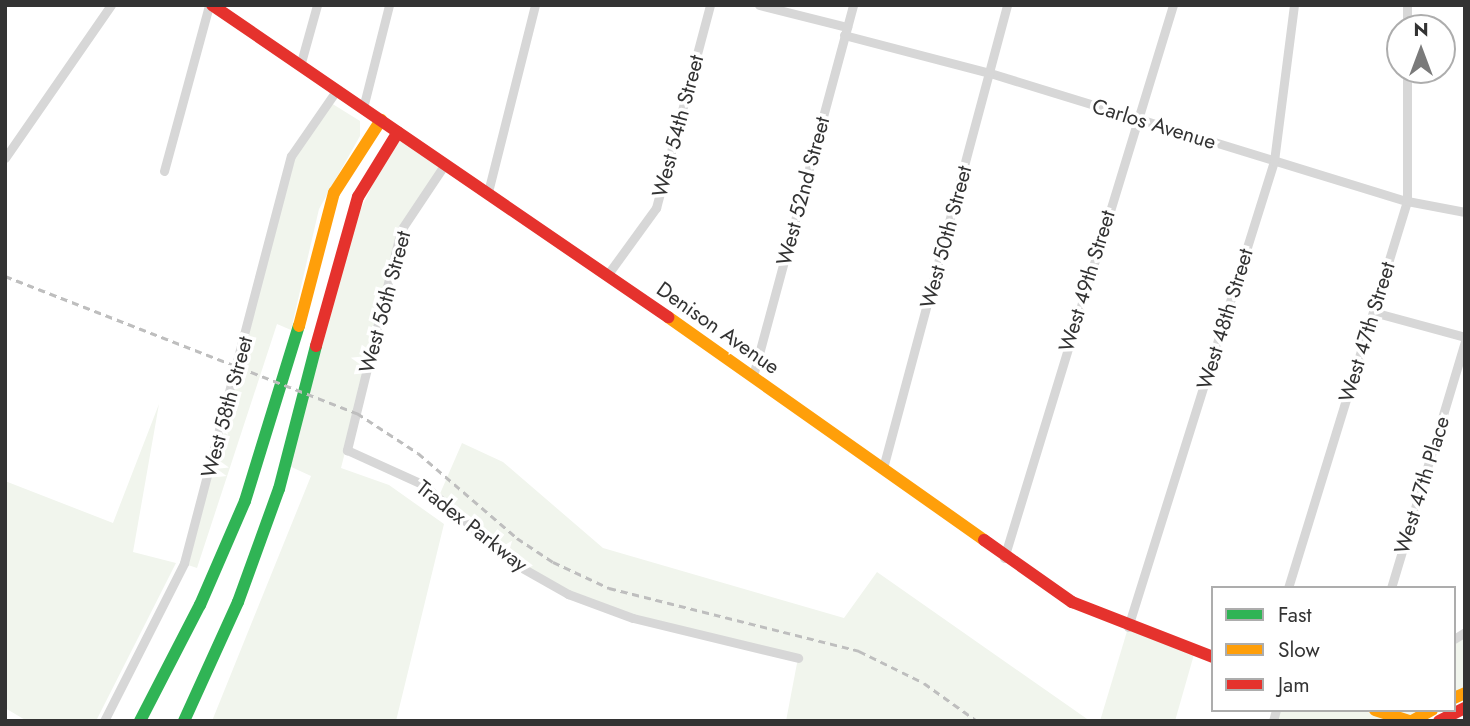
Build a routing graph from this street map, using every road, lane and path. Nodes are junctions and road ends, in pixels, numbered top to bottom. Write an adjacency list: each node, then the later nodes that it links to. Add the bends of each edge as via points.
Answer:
1 (111, 5): 21 (street)
2 (210, 5): 13 (main road, Denison Avenue); 24 (street)
3 (317, 5): 13 (street)
4 (389, 5): 17 (street)
5 (535, 5): 25 (street)
6 (710, 5): 28 (street, West 54th Street, via 656,208)
7 (759, 5): 12 (street, Carlos Avenue)
8 (853, 5): 12 (street, West 52nd Street)
9 (1007, 5): 14 (street, West 50th Street)
10 (1173, 5): 19 (street, West 49th Street)
11 (1294, 5): 22 (street, West 48th Street)
12 (846, 31): 14 (street, Carlos Avenue); 31 (street, West 52nd Street)
13 (300, 65): 16 (main road, Denison Avenue)
14 (989, 73): 19 (street, Carlos Avenue); 33 (street, West 50th Street)
15 (1407, 84): 26 (street, West 47th Street)
16 (336, 91): 17 (main road, Denison Avenue); 43 (street, West 58th Street, via 291,156 184,563)
17 (363, 108): 18 (main road, Denison Avenue)
18 (381, 120): 20 (main road, Denison Avenue); 44 (main road, via 334,193 273,417 225,552)
19 (1138, 120): 22 (street, Carlos Avenue); 34 (street, West 49th Street)
20 (398, 132): 23 (main road, Denison Avenue); 45 (main road, via 358,197 347,227 298,427 238,602)
21 (5, 158)
22 (1274, 161): 26 (street, Carlos Avenue); 37 (street, West 48th Street)
23 (445, 164): 25 (main road, Denison Avenue); 32 (street, West 56th Street, via 401,230)
24 (164, 171)
25 (488, 192): 28 (main road, Denison Avenue)
26 (1407, 201): 27 (street, Carlos Avenue); 29 (street, West 47th Street)
27 (1465, 212)
28 (608, 274): 31 (main road, Denison Avenue)
29 (1373, 312): 30 (street); 35 (street, West 47th Street)
30 (1465, 339): 36 (street, West 47th Place)
31 (753, 376): 33 (main road, Denison Avenue)
32 (347, 450): 39 (street, Tradex Parkway, via 422,484 517,565 568,594 632,618)
33 (883, 468): 34 (main road, Denison Avenue)
34 (1004, 558): 37 (main road, Denison Avenue, via 1072,603)
35 (1289, 586)
36 (1392, 586)
37 (1128, 628): 38 (main road, Denison Avenue)
38 (1211, 656)
39 (798, 659)
40 (1465, 708): 47 (main road)
41 (1381, 712): 46 (main road)
42 (1428, 712): 46 (main road)
43 (104, 721)
44 (140, 721)
45 (184, 721)
46 (1410, 721)
47 (1439, 721)

